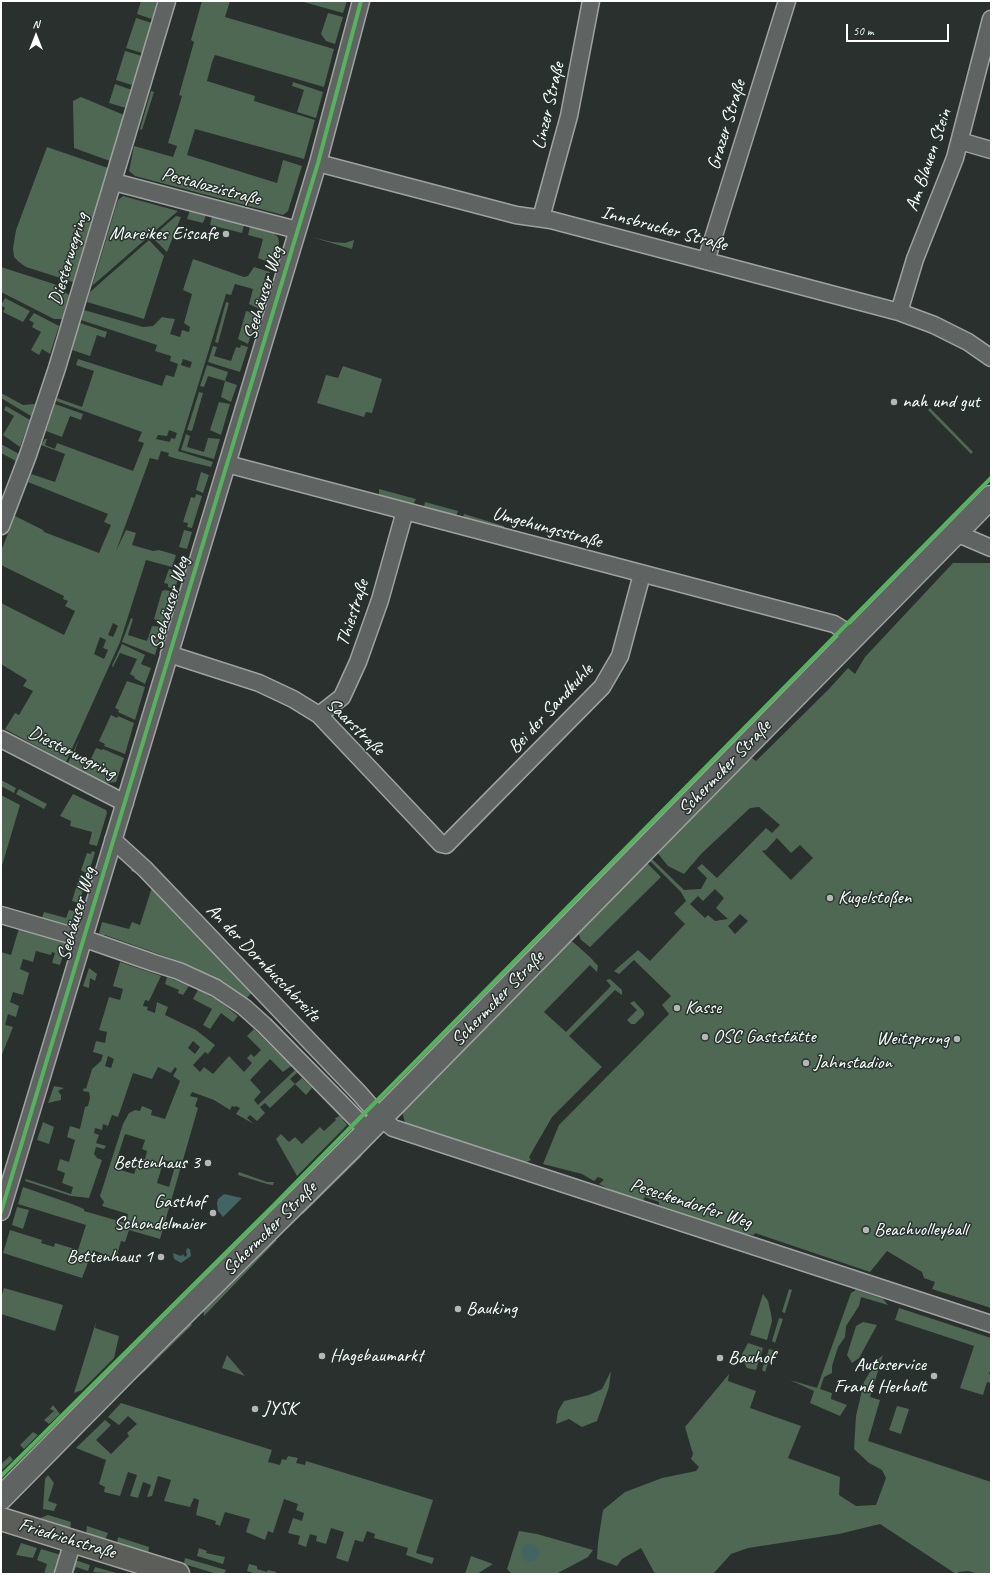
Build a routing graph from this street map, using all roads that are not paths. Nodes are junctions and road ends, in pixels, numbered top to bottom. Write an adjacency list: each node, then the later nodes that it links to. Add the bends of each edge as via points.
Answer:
1 (167, 1): 9 (street, Diesterwegring)
2 (361, 1): 8 (street, Seehäuser Weg)
3 (591, 1): 10 (street, Linzer Straße, via 569,116)
4 (787, 1): 12 (street, Grazer Straße)
5 (991, 19): 6 (street, Am Blauen Stein)
6 (960, 141): 7 (street); 13 (street, Am Blauen Stein, via 915,259)
7 (991, 150)
8 (318, 163): 10 (street, Innsbrucker Straße, via 516,215); 11 (street, Seehäuser Weg)
9 (114, 182): 11 (street, Pestalozzistraße); 18 (street, Diesterwegring, via 41,416)
10 (541, 218): 12 (street, Innsbrucker Straße)
11 (297, 230): 15 (street, Seehäuser Weg)
12 (706, 261): 13 (street, Innsbrucker Straße)
13 (899, 312): 14 (street, Innsbrucker Straße, via 934,324)
14 (991, 358)
15 (227, 464): 17 (street, Umgehungsstraße); 23 (street, Seehäuser Weg)
16 (991, 497): 19 (main road, Schermcker Straße)
17 (405, 511): 21 (street, Umgehungsstraße); 24 (street, Thiestraße, via 380,600 358,662 342,697)
18 (1, 526)
19 (956, 533): 20 (street); 22 (main road, Schermcker Straße)
20 (991, 548)
21 (642, 574): 22 (street, Umgehungsstraße, via 834,624); 28 (street, Bei der Sandkuhle, via 620,656 602,687)
22 (853, 637): 31 (main road, Schermcker Straße)
23 (169, 654): 24 (street, Saarstraße, via 260,684); 26 (street, Seehäuser Weg)
24 (319, 715): 28 (street, Saarstraße, via 441,844)
25 (1, 739): 26 (street, Diesterwegring)
26 (125, 803): 27 (street, Seehäuser Weg)
27 (113, 840): 30 (street, Seehäuser Weg); 31 (street, An der Dornbuschbreite, via 145,869 257,985)
28 (446, 845)
29 (1, 915): 30 (street)
30 (84, 940): 31 (street, via 179,971 216,988 264,1025); 32 (street, Seehäuser Weg)
31 (375, 1124): 33 (street, Peseckendorfer Weg); 34 (main road, Schermcker Straße)
32 (1, 1212)
33 (991, 1324)
34 (1, 1498)
35 (1, 1519): 36 (main road, Friedrichstraße)
36 (73, 1541): 37 (street); 38 (main road, Friedrichstraße)
37 (63, 1574)
38 (178, 1574)

